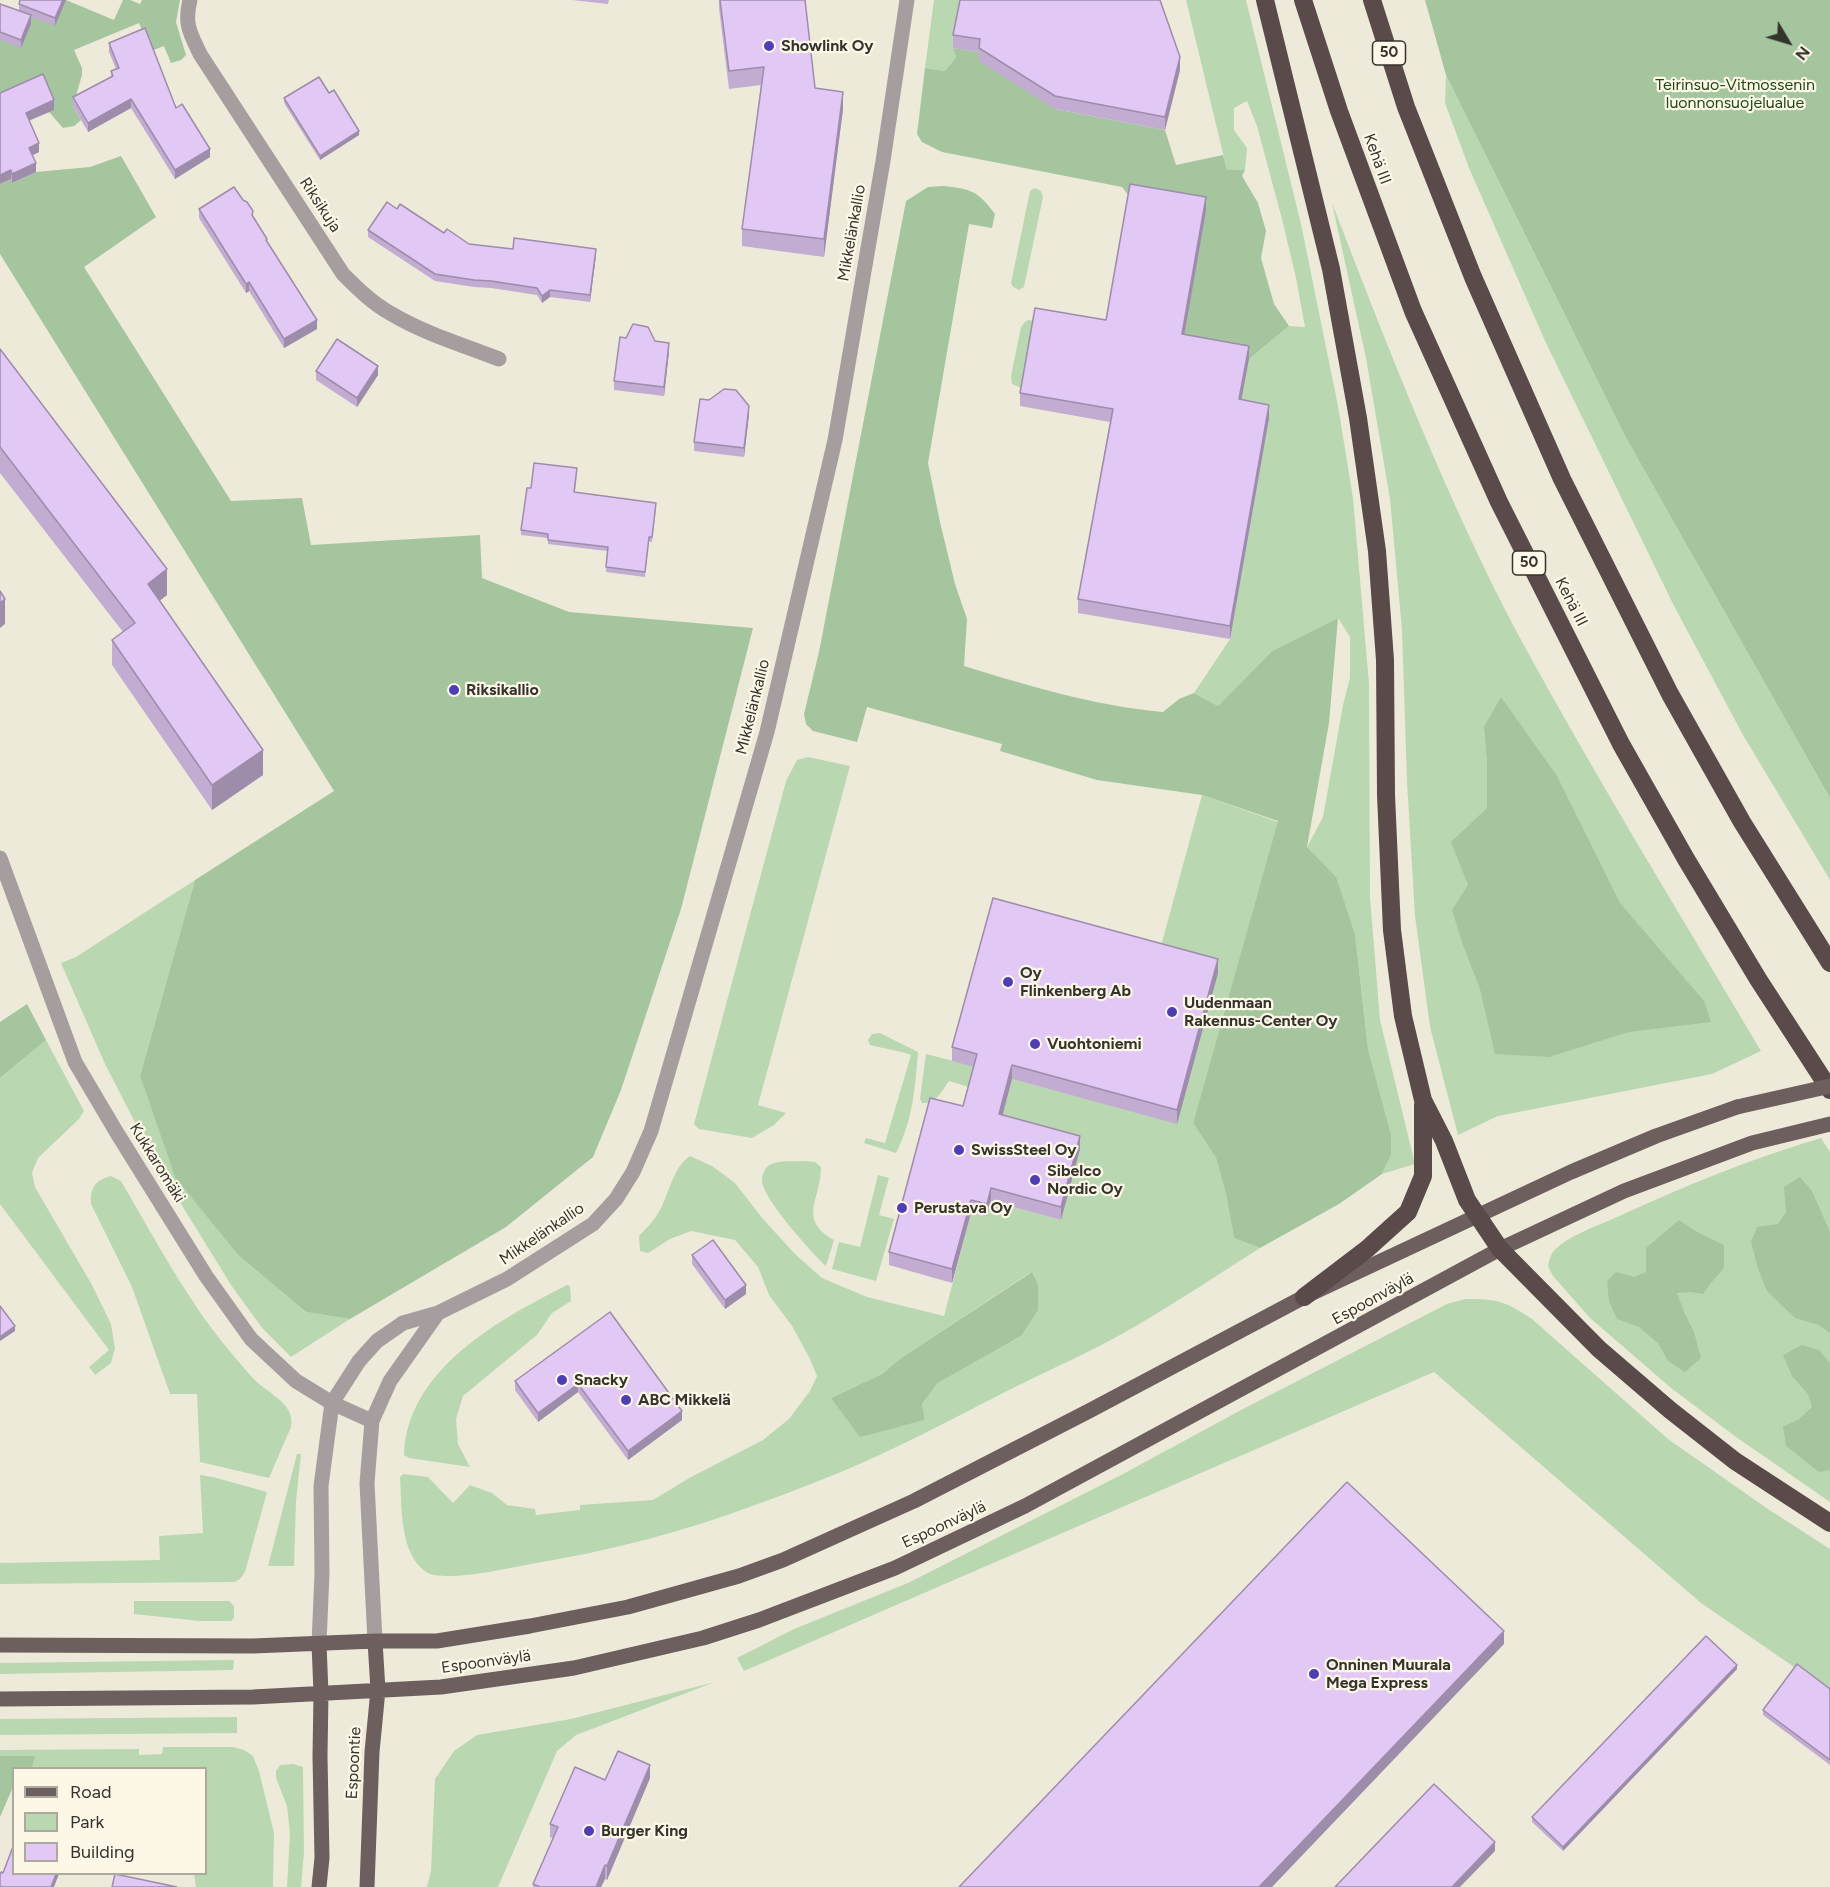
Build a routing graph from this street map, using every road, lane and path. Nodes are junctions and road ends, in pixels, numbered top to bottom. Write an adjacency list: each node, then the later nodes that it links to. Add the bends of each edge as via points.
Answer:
1 (189, 0): 6 (street, Riksikuja, via 187,28 200,54 343,274 390,314)
2 (907, 0): 15 (street, Mikkelänkallio, via 832,451 767,732 651,1131 633,1172 593,1224 507,1279)
3 (1265, 0): 10 (highway, via 1332,269 1359,418 1377,551 1385,660 1392,930 1403,1016)
4 (1303, 0): 9 (highway, Kehä III / 50, via 1339,111 1413,311 1499,502 1626,754 1758,979)
5 (1372, 0): 8 (highway, 50, via 1407,106 1473,277 1562,479 1670,694 1742,822)
6 (499, 359)
7 (0, 858): 16 (street, Kukkaromäki, via 70,1052 117,1133 251,1340 296,1381)
8 (1830, 963)
9 (1830, 1088): 12 (main road, Espoonväylä, bridge, via 1737,1107 1656,1136)
10 (1423, 1100): 12 (highway, via 1467,1200); 14 (highway, via 1423,1176 1408,1212)
11 (1830, 1124): 13 (main road, Espoonväylä, via 1752,1143 1624,1191)
12 (1478, 1216): 13 (highway); 14 (main road, Espoonväylä)
13 (1500, 1249): 18 (highway, via 1599,1349 1670,1410 1735,1461); 22 (main road, Espoonväylä, via 1025,1506 895,1568 703,1638 574,1668 441,1686)
14 (1304, 1297): 19 (main road, Espoonväylä, via 914,1502 740,1576 628,1607 530,1626 437,1641)
15 (438, 1313): 16 (street, Mikkelänkallio, via 404,1323 376,1341); 17 (street, Mikkelänkallio, via 390,1381)
16 (332, 1403): 17 (street, Kukkaromäki); 20 (street, Mikkelänkallio, via 321,1485)
17 (372, 1421): 19 (street, Mikkelänkallio, via 367,1483)
18 (1830, 1523)
19 (375, 1641): 20 (main road, Espoonväylä); 22 (main road, Espoontie)
20 (319, 1644): 21 (main road, Espoonväylä); 23 (main road, Espoontie)
21 (0, 1645)
22 (378, 1690): 23 (main road, Espoonväylä); 26 (main road, Espoontie)
23 (321, 1693): 24 (main road, Espoonväylä); 25 (main road, Espoontie)
24 (0, 1699)
25 (319, 1887)
26 (367, 1887)

